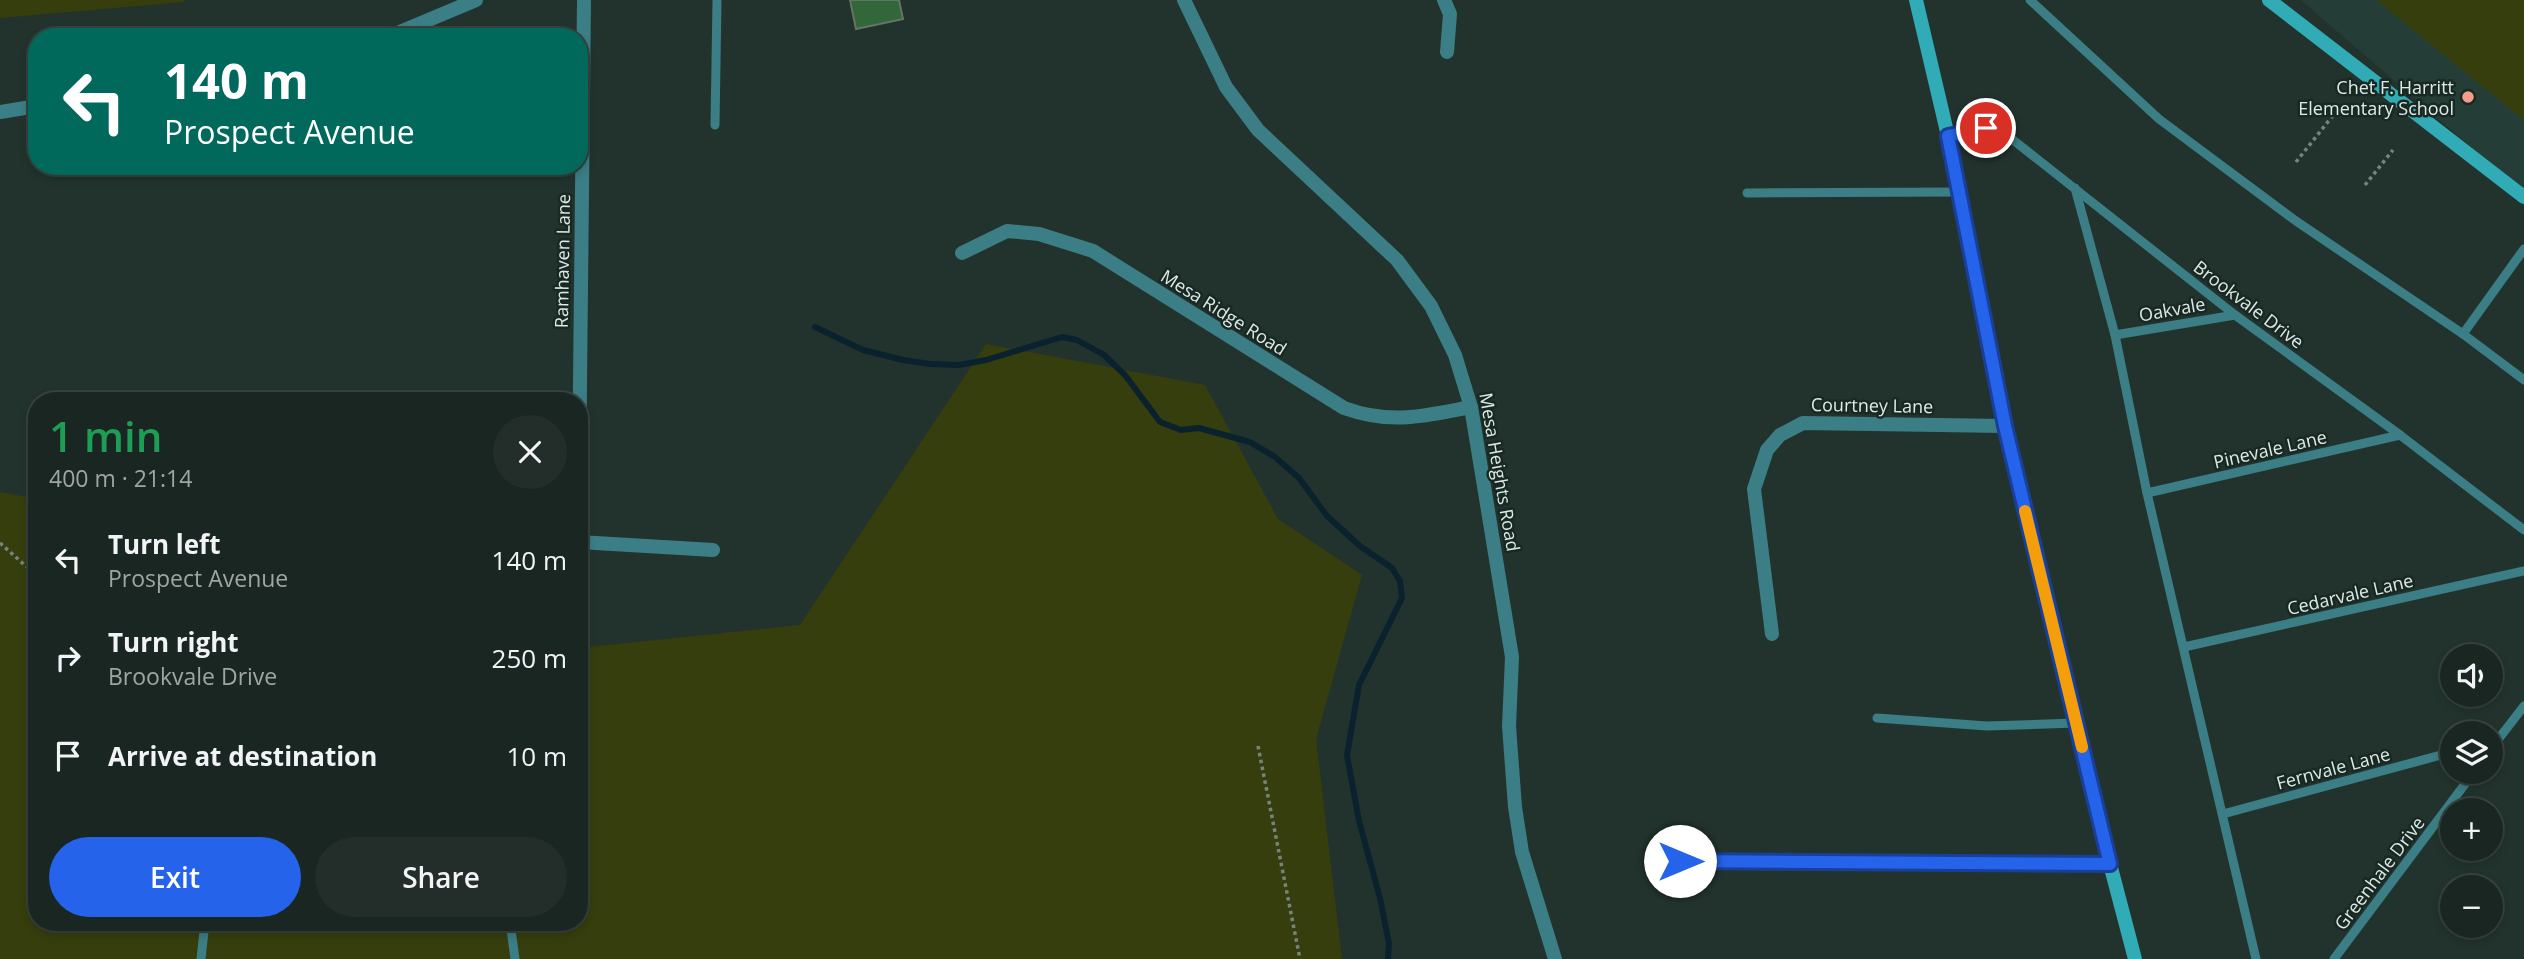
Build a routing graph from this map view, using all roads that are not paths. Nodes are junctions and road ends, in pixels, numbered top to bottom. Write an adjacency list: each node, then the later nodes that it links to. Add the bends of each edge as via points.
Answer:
1 (476, 0): 9 (street)
2 (584, 0): 10 (street, Ramhaven Lane)
3 (717, 0): 14 (lane)
4 (1184, 0): 28 (street, Mesa Heights Road, via 1226,87 1258,130 1415,282 1444,331)
5 (1444, 0): 11 (street, via 1450,14)
6 (1916, 0): 15 (street)
7 (2030, 0): 24 (lane, via 2159,119 2296,222)
8 (2269, 0): 20 (street)
9 (409, 28)
10 (584, 28)
11 (1447, 52)
12 (28, 107): 13 (street)
13 (0, 112)
14 (715, 125)
15 (1948, 136): 17 (lane, Brookvale Drive, via 1986,128 2003,132); 18 (street)
16 (582, 175): 27 (street, Ramhaven Lane)
17 (2075, 188): 23 (lane, Brookvale Drive); 25 (lane)
18 (1958, 192): 19 (lane); 29 (street)
19 (1747, 193)
20 (2524, 197)
21 (2524, 249): 24 (lane)
22 (962, 253): 28 (street, Mesa Ridge Road, via 1007,231 1060,239 1093,251 1344,408 1381,419 1401,419)
23 (2235, 315): 25 (lane, Oakvale); 30 (lane, Brookvale Drive)
24 (2463, 334): 26 (lane)
25 (2115, 335): 31 (lane)
26 (2524, 380)
27 (580, 392)
28 (1471, 407): 51 (street, Mesa Heights Road, via 1512,657 1509,726 1515,807 1522,852)
29 (2005, 426): 36 (street, Courtney Lane, via 1803,423 1780,435 1767,450 1754,489); 40 (street)
30 (2400, 435): 31 (lane, Pinevale Lane); 32 (lane, Brookvale Drive)
31 (2147, 493): 37 (lane)
32 (2524, 530)
33 (588, 543): 34 (street)
34 (713, 550)
35 (2524, 570): 37 (lane, Cedarvale Lane)
36 (1772, 634)
37 (2184, 647): 44 (lane)
38 (2524, 706): 41 (lane)
39 (1877, 718): 40 (lane, via 1987,726)
40 (2076, 723): 46 (street)
41 (2503, 730)
42 (2440, 755): 44 (lane, Fernvale Lane)
43 (2465, 784): 54 (lane, Greenhale Drive)
44 (2223, 814): 53 (lane)
45 (1680, 861): 46 (street)
46 (2110, 864): 52 (street)
47 (204, 931): 49 (lane)
48 (511, 931): 50 (lane)
49 (201, 959)
50 (515, 959)
51 (1555, 959)
52 (2135, 959)
53 (2256, 959)
54 (2334, 959)

